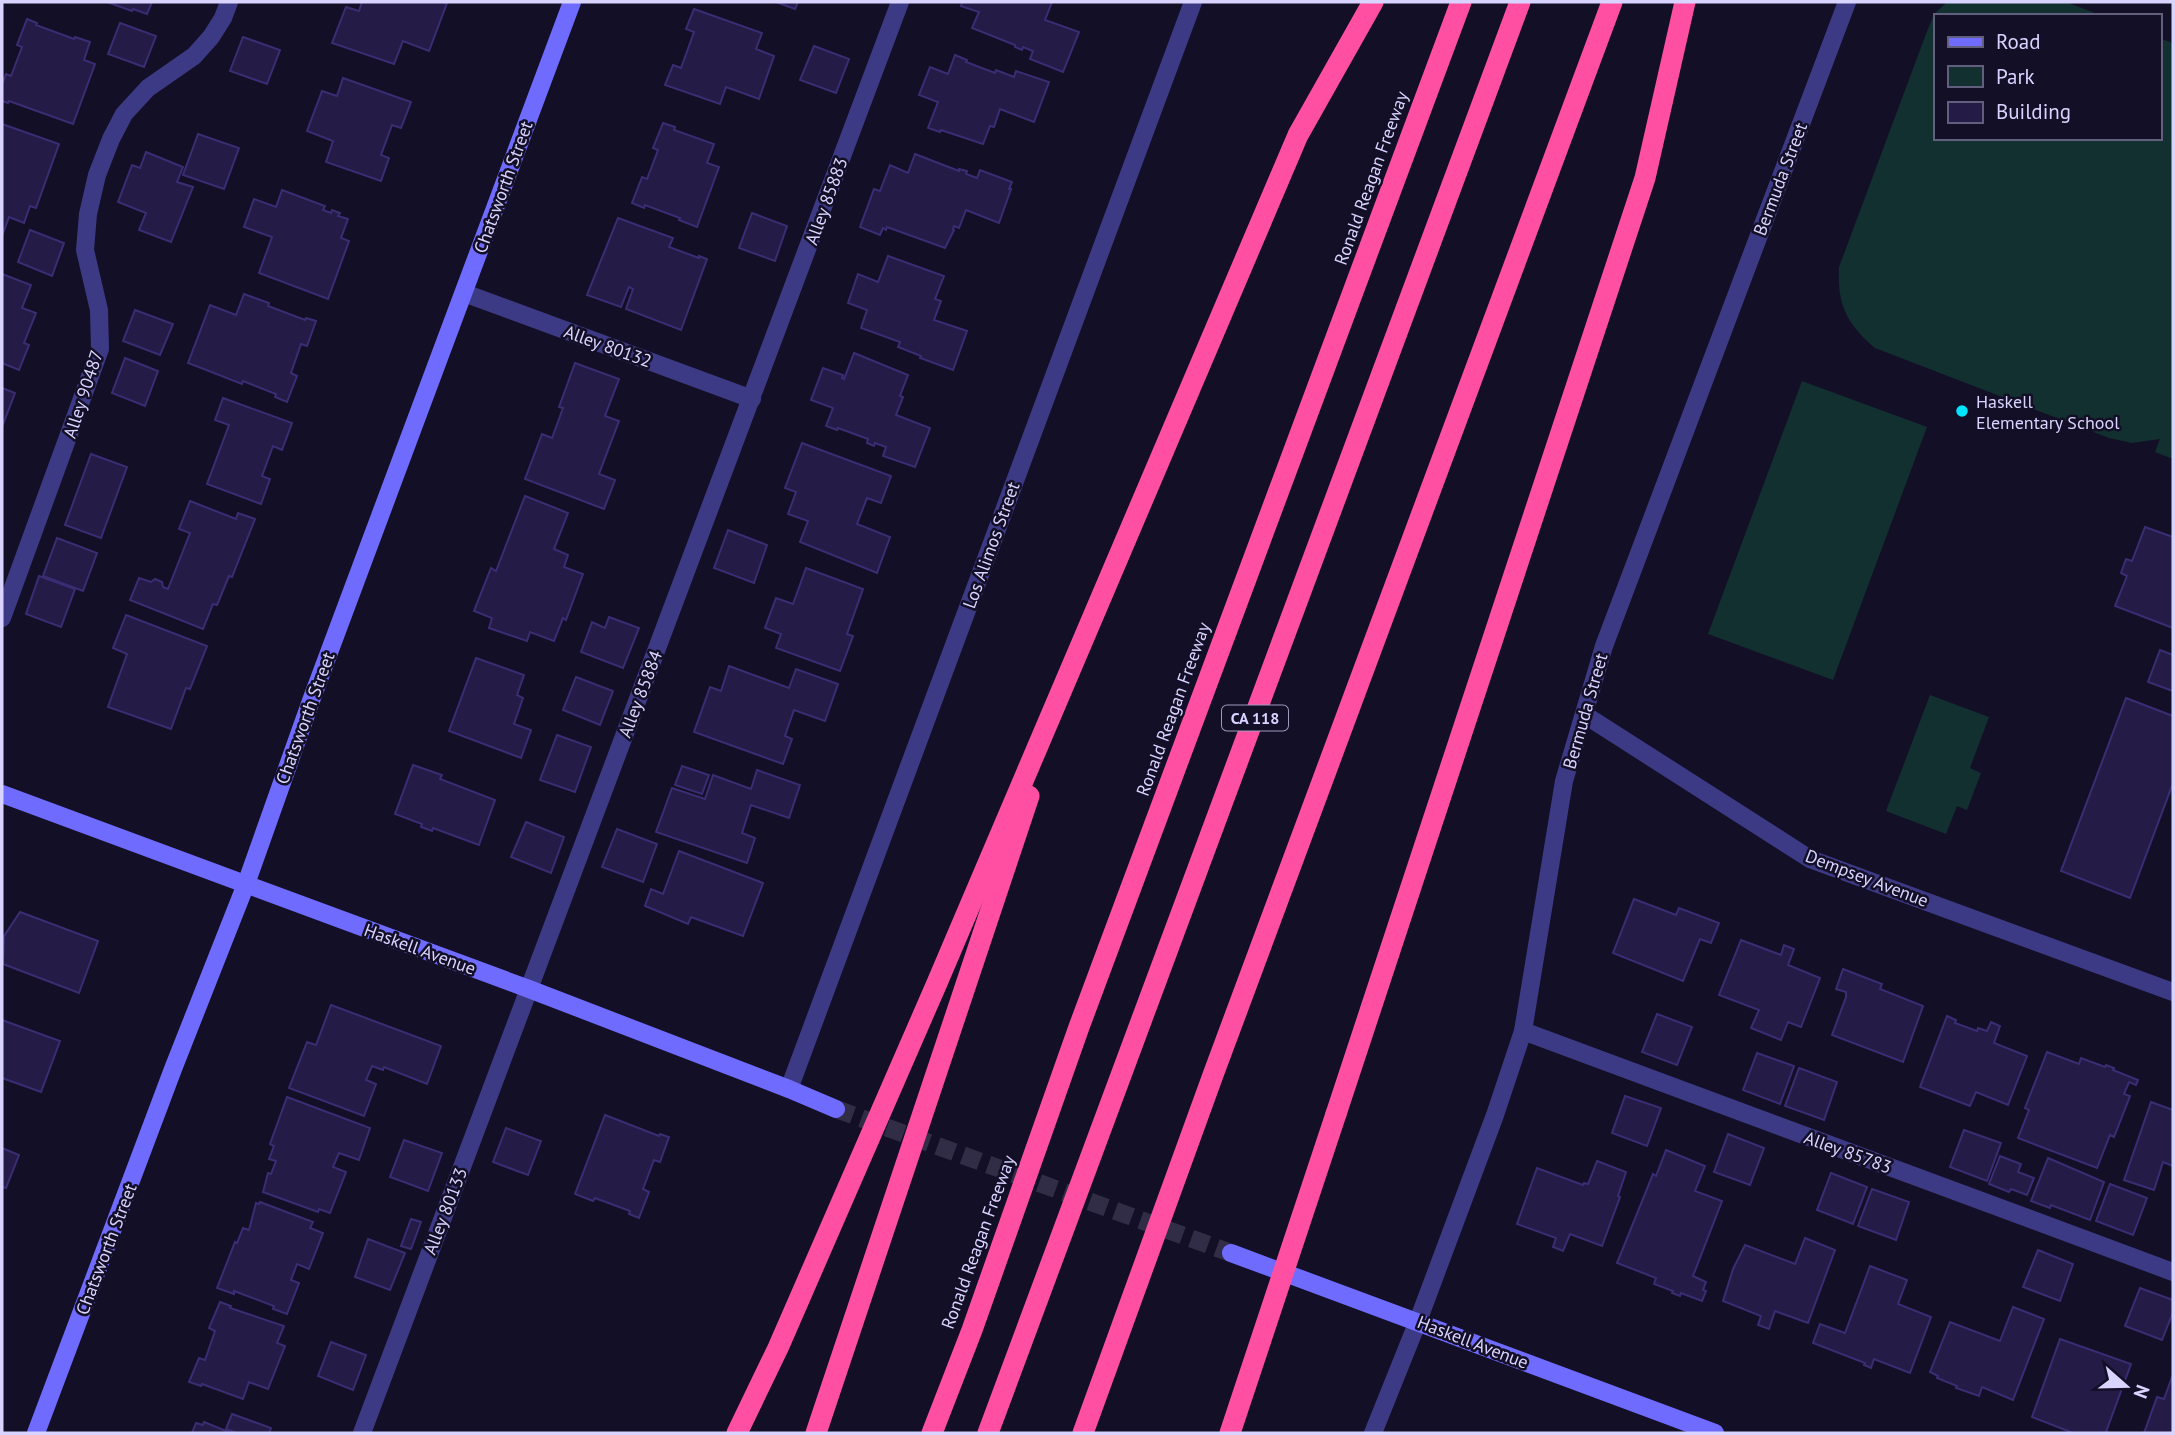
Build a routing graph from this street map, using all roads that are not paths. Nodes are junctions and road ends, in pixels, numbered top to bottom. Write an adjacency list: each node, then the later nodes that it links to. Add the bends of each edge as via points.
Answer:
1 (229, 2): 13 (street, Alley 90487, via 211,37 194,56 148,88 124,114 97,175 85,250 99,310 100,349)
2 (572, 2): 11 (main road, Chatsworth Street)
3 (900, 2): 12 (street, Alley 85883)
4 (1193, 2): 21 (street, Los Alimos Street)
5 (1373, 2): 14 (highway, via 1297,135)
6 (1461, 2): 30 (highway, Ronald Reagan Freeway / CA 118)
7 (1520, 2): 31 (highway, CA 118)
8 (1612, 2): 32 (highway)
9 (1685, 2): 33 (highway, bridge, via 1644,178)
10 (1847, 2): 15 (street, Bermuda Street, via 1604,646)
11 (464, 293): 12 (street, Alley 80132); 17 (main road, Chatsworth Street)
12 (752, 399): 18 (street, Alley 85884)
13 (2, 618)
14 (1082, 638): 28 (highway, via 926,1008); 29 (highway)
15 (1585, 715): 19 (street, Dempsey Avenue, via 1811,859); 20 (street, Bermuda Street, via 1564,781)
16 (2, 794): 17 (main road, Haskell Avenue)
17 (246, 884): 18 (main road, Haskell Avenue); 26 (main road, Chatsworth Street)
18 (529, 989): 21 (main road, Haskell Avenue); 27 (street, Alley 80133)
19 (2173, 992)
20 (1523, 1031): 24 (street, Alley 85783); 25 (street, Bermuda Street)
21 (789, 1089): 22 (main road, Haskell Avenue)
22 (836, 1109)
23 (1231, 1253): 25 (main road, Haskell Avenue)
24 (2173, 1272)
25 (1418, 1321): 34 (street, Bermuda Street); 35 (main road, Haskell Avenue)
26 (36, 1433)
27 (362, 1433)
28 (737, 1433)
29 (816, 1433)
30 (932, 1433)
31 (988, 1433)
32 (1083, 1433)
33 (1230, 1433)
34 (1373, 1433)
35 (1715, 1433)

